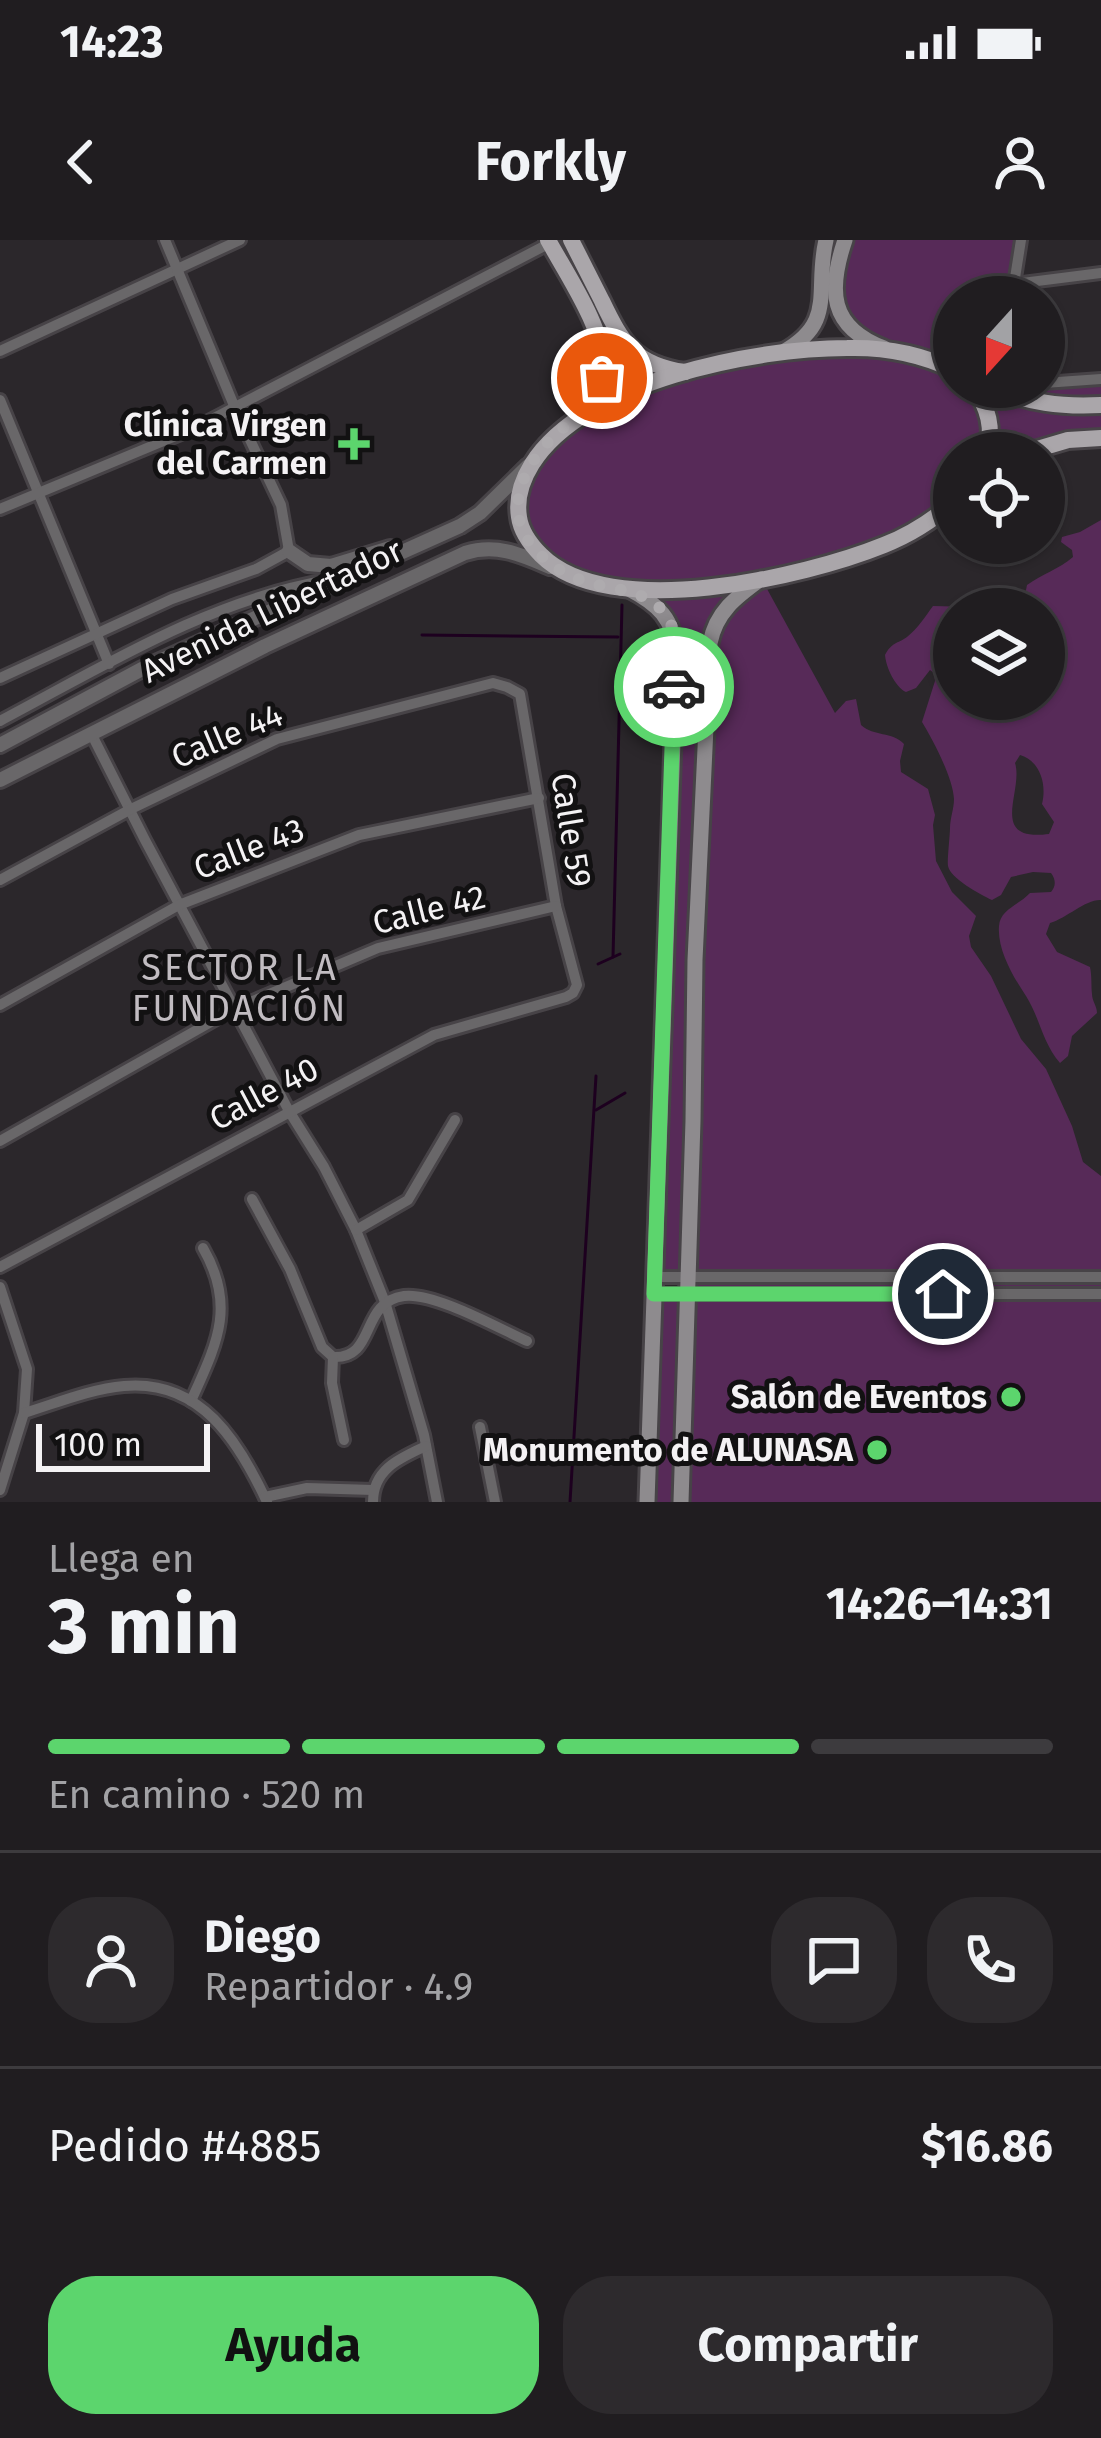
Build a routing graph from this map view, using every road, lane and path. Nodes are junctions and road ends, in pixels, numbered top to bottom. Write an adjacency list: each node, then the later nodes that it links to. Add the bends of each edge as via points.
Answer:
1 (165, 240): 8 (street)
2 (240, 240): 8 (street)
3 (571, 240): 16 (main road, via 622,341 648,361)
4 (826, 240): 14 (main road, via 818,319)
5 (845, 240): 13 (main road, via 839,311 860,337)
6 (1021, 240): 10 (street)
7 (549, 242): 22 (street); 23 (main road, via 602,352 602,378)
8 (177, 270): 12 (street); 22 (street)
9 (1101, 273): 11 (street)
10 (1015, 276)
11 (1065, 280)
12 (0, 351)
13 (892, 351): 14 (main road); 15 (main road)
14 (780, 353): 16 (main road)
15 (933, 362)
16 (686, 372): 23 (main road)
17 (1101, 380): 18 (street)
18 (1065, 382)
19 (0, 400): 27 (street)
20 (1101, 405): 21 (main road)
21 (1065, 406)
22 (235, 408): 27 (street); 31 (street, via 280,505)
23 (584, 414): 26 (main road)
24 (1101, 438): 25 (main road)
25 (1065, 441)
26 (533, 461): 30 (street, Avenida Libertador, via 480,513); 34 (main road, via 519,495 520,525 541,556)
27 (37, 494): 28 (street); 36 (street)
28 (0, 509)
29 (933, 518): 33 (main road, via 888,544)
30 (430, 539): 31 (street, via 331,566 308,564); 32 (street, Avenida Libertador)
31 (290, 551): 36 (street)
32 (343, 578): 37 (street, Avenida Libertador, via 235,604); 42 (street, Avenida Libertador, via 142,669)
33 (761, 578): 35 (main road); 61 (main road, via 722,611 710,644)
34 (579, 579): 35 (main road); 41 (street, Avenida Libertador, via 504,550 475,550)
35 (629, 589): 60 (main road, via 664,614 676,653)
36 (96, 634): 37 (street); 38 (street)
37 (109, 664): 40 (street, Avenida Libertador)
38 (0, 678)
39 (493, 683): 44 (street, Calle 59, via 520,694); 45 (street, Calle 44, via 277,739)
40 (0, 722)
41 (91, 734): 43 (street, Avenida Libertador); 45 (street)
42 (0, 745)
43 (0, 780)
44 (539, 799): 47 (street, Calle 43, via 359,835); 48 (street, Calle 59)
45 (131, 809): 46 (street, Calle 44); 47 (street)
46 (0, 880)
47 (179, 905): 50 (street, Calle 43); 51 (street)
48 (556, 906): 49 (street, Calle 59, via 577,985); 51 (street, Calle 42, via 378,948)
49 (566, 998): 52 (street, Calle 40, via 434,1035)
50 (0, 1005)
51 (234, 1009): 52 (street); 54 (street, Calle 42)
52 (289, 1111): 56 (street); 58 (street, Calle 40)
53 (455, 1120): 56 (street, via 408,1200)
54 (0, 1142)
55 (252, 1198): 66 (street)
56 (356, 1231): 64 (street)
57 (203, 1248): 67 (street, via 222,1307)
58 (0, 1267)
59 (1101, 1277): 61 (street)
60 (654, 1285): 61 (street); 77 (main road)
61 (688, 1285): 63 (street); 78 (main road)
62 (0, 1287): 68 (street, via 27,1369)
63 (1101, 1294)
64 (385, 1302): 65 (street, via 428,1299); 66 (street, via 356,1351); 71 (street)
65 (527, 1341)
66 (333, 1357): 70 (street)
67 (191, 1401): 68 (street, via 127,1385); 74 (street, via 236,1442)
68 (24, 1413): 72 (street)
69 (480, 1427): 76 (street)
70 (344, 1441)
71 (426, 1446): 73 (street, via 386,1468); 75 (street)
72 (0, 1490)
73 (373, 1496): 74 (street, via 307,1488)
74 (266, 1500)
75 (437, 1502)
76 (495, 1502)
77 (646, 1502)
78 (681, 1502)

